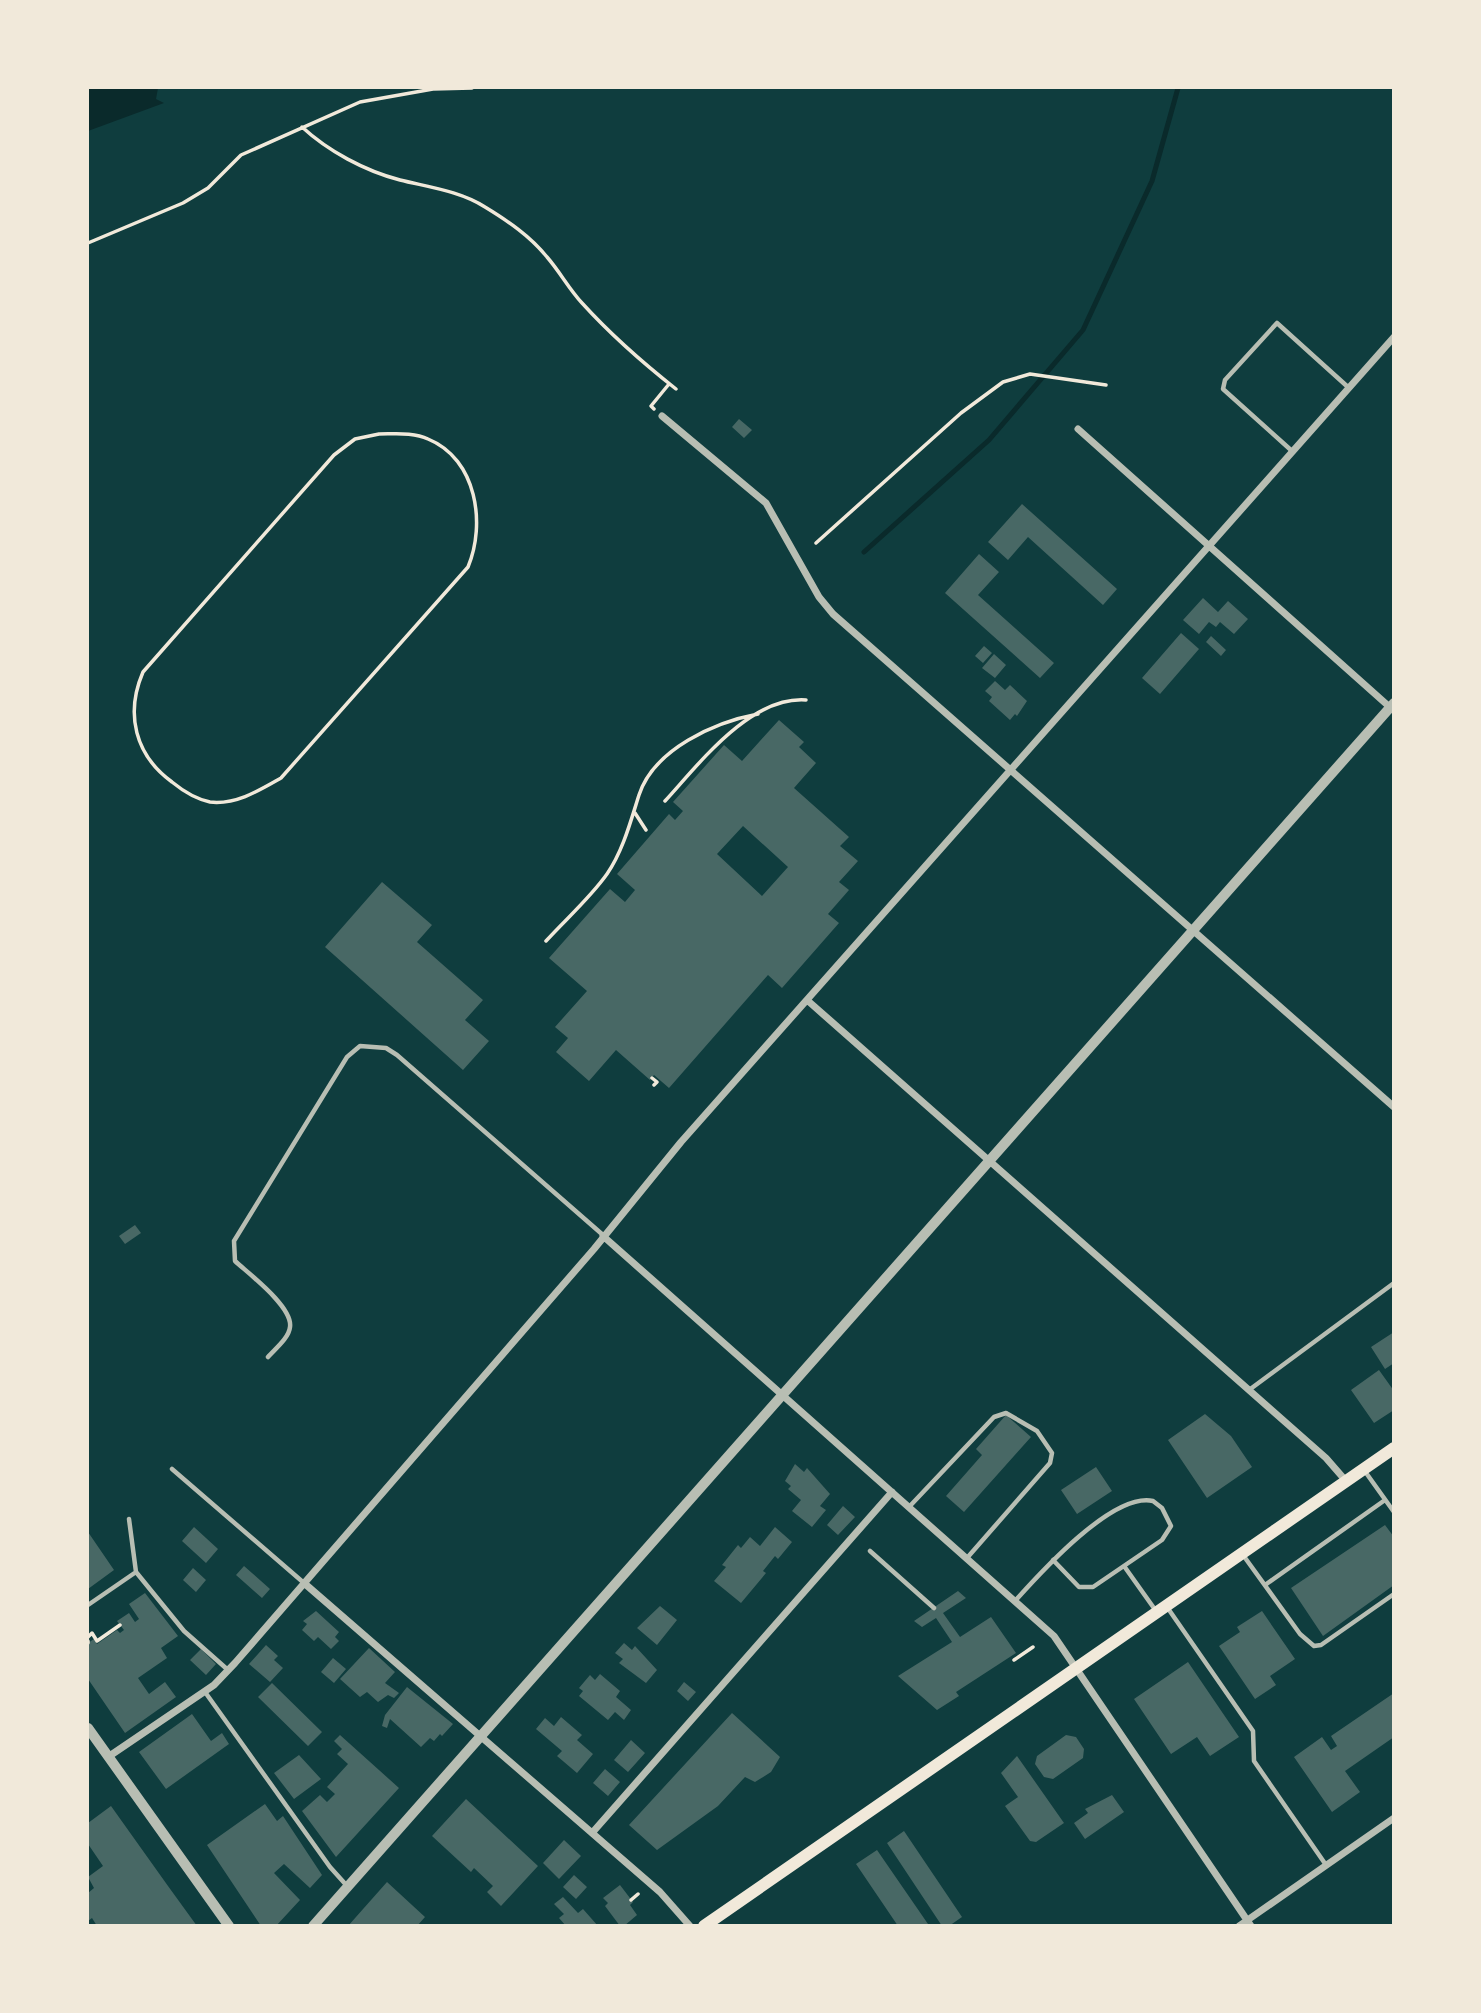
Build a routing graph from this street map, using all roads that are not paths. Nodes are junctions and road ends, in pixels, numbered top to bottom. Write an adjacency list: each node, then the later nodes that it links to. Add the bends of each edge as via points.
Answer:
1 (1394, 337): 2 (street)
2 (1349, 388): 5 (street); 5 (lane, via 1277,323 1225,380 1223,389)
3 (662, 416): 8 (street, via 766,503 814,590 833,614)
4 (1077, 429): 6 (street)
5 (1293, 452): 6 (street)
6 (1208, 545): 7 (street); 8 (street)
7 (1392, 707): 9 (street)
8 (1011, 770): 9 (street); 10 (street)
9 (1192, 930): 11 (street); 12 (street)
10 (807, 1000): 12 (street); 13 (street)
11 (1394, 1107)
12 (990, 1161): 16 (street); 17 (street)
13 (603, 1236): 15 (lane, via 397,1055 386,1048 360,1046 346,1057 234,1241 235,1261 285,1308 290,1320 290,1329); 17 (street); 33 (street)
14 (1394, 1283): 16 (lane)
15 (268, 1357)
16 (1249, 1390): 21 (street)
17 (783, 1395): 22 (street); 44 (street)
18 (1392, 1453): 20 (main road)
19 (172, 1469): 33 (lane)
20 (1363, 1469): 21 (main road); 23 (lane)
21 (1346, 1481): 28 (main road)
22 (892, 1492): 24 (street); 47 (street)
23 (1385, 1500): 25 (lane); 34 (lane)
24 (909, 1507): 29 (street); 29 (lane, via 993,1417 1006,1413 1037,1432 1052,1452 1050,1462)
25 (1394, 1512)
26 (129, 1519): 32 (lane)
27 (870, 1551): 38 (lane)
28 (1242, 1554): 34 (lane); 39 (main road)
29 (967, 1558): 36 (street)
30 (1052, 1560): 31 (lane, via 1085,1589); 31 (lane, via 1081,1534 1133,1500 1153,1501 1168,1517 1168,1534); 36 (lane)
31 (1124, 1566): 39 (lane)
32 (136, 1572): 37 (lane); 41 (lane, via 184,1631)
33 (304, 1583): 41 (street); 44 (street)
34 (1265, 1585): 35 (lane, via 1314,1646)
35 (1394, 1594)
36 (1016, 1601): 40 (street, via 1054,1636)
37 (88, 1605)
38 (934, 1608)
39 (1162, 1610): 40 (main road); 48 (lane, via 1253,1731 1254,1761)
40 (1078, 1668): 50 (street); 54 (main road)
41 (228, 1670): 42 (street)
42 (205, 1692): 45 (street); 49 (lane)
43 (88, 1728): 45 (street)
44 (479, 1735): 47 (street); 49 (street)
45 (108, 1757): 51 (street)
46 (1394, 1818): 48 (street)
47 (592, 1833): 53 (street, via 660,1892)
48 (1326, 1865): 50 (street)
49 (349, 1887): 52 (street)
50 (1249, 1923): 55 (street)
51 (229, 1926)
52 (313, 1926)
53 (690, 1926)
54 (704, 1926)
55 (1239, 1926)

